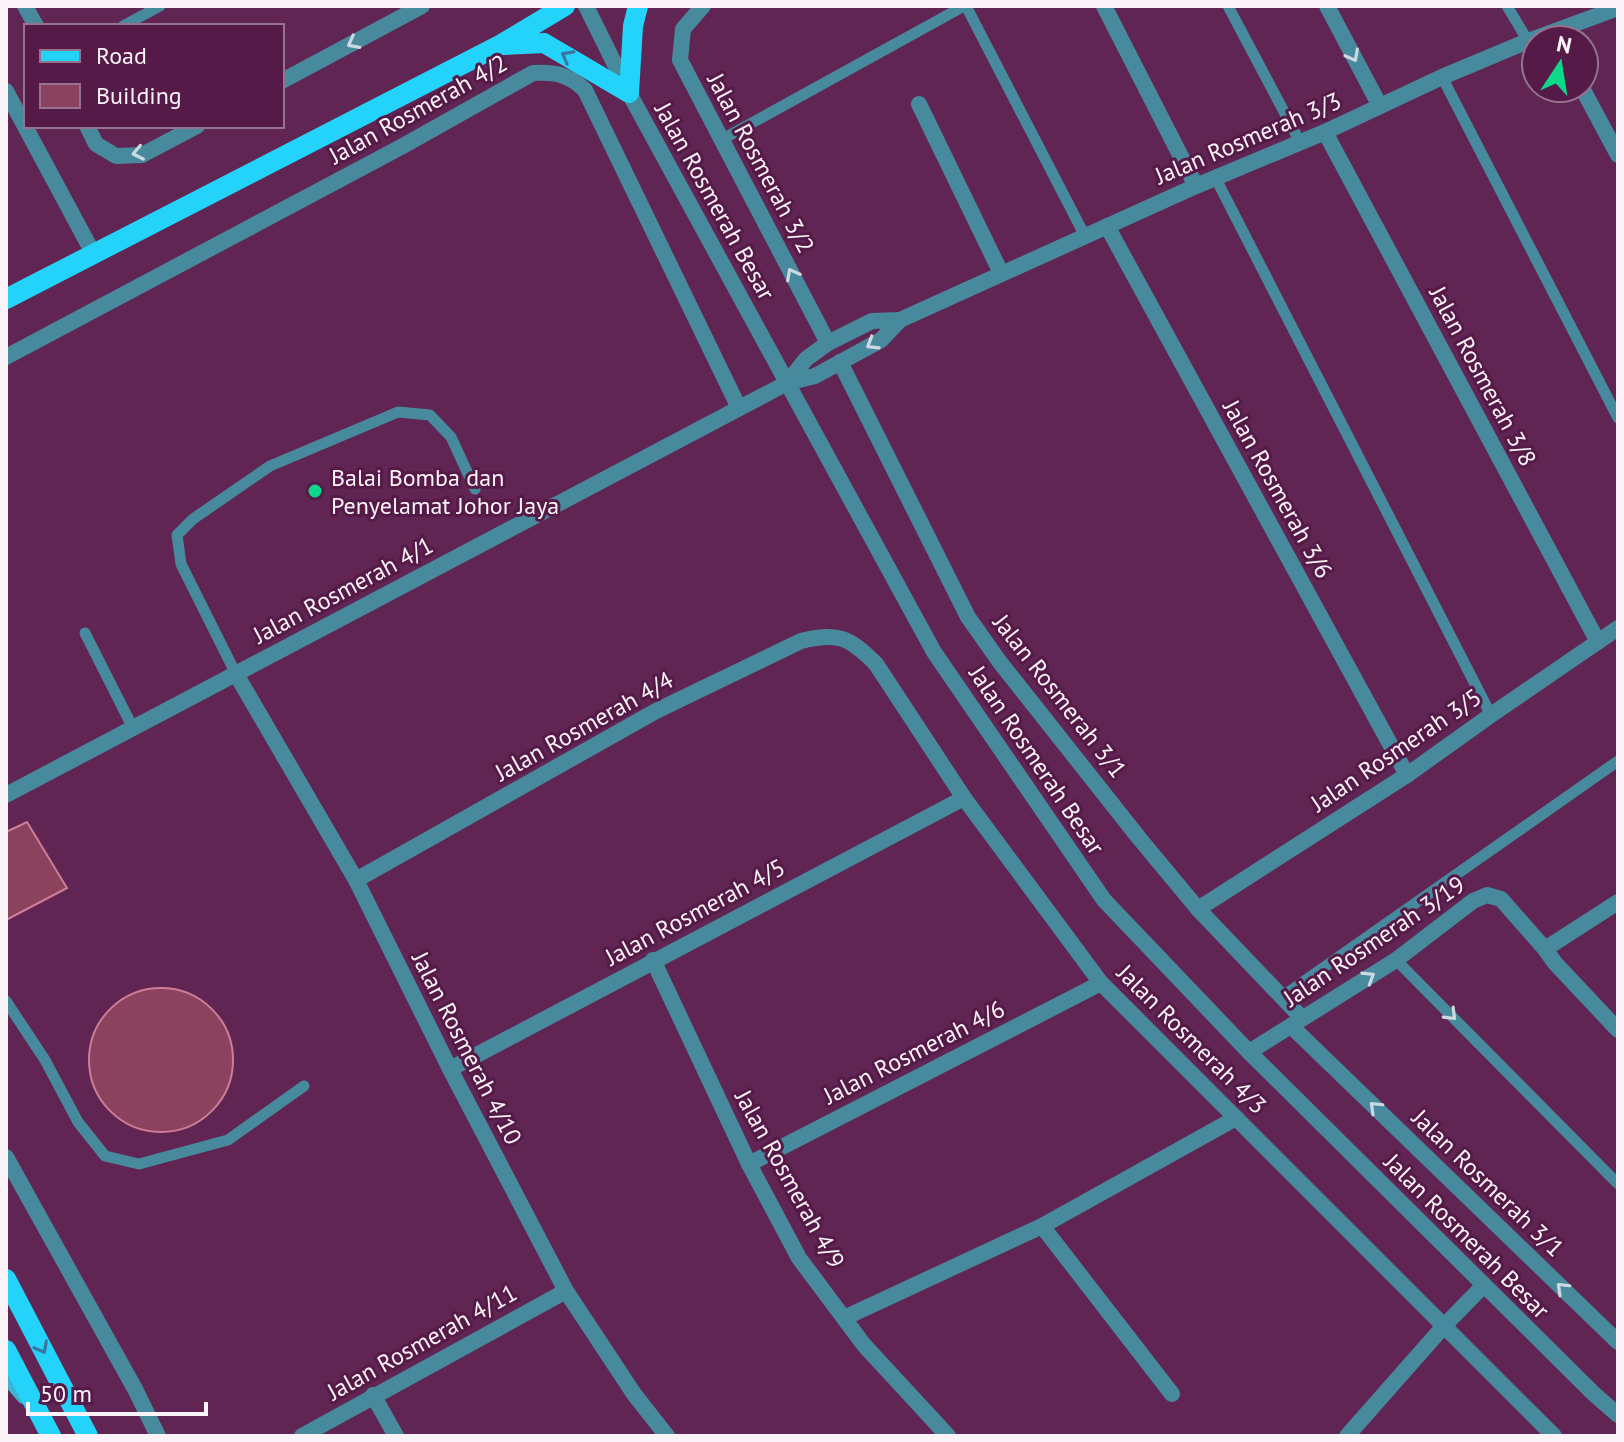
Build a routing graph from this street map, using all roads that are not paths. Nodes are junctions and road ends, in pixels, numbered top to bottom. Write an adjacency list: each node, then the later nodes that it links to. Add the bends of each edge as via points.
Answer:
1 (25, 6): 14 (street)
2 (160, 6): 15 (lane)
3 (422, 6): 21 (street, one-way to 21)
4 (565, 6): 19 (main road)
5 (586, 6): 23 (street, Jalan Rosmerah Besar)
6 (638, 6): 23 (main road)
7 (703, 6): 32 (street, Jalan Rosmerah 3/2, via 683,29 680,60)
8 (965, 6): 32 (lane); 38 (lane)
9 (1104, 6): 36 (street)
10 (1228, 6): 33 (lane)
11 (1327, 6): 26 (street, one-way to 26)
12 (1507, 6): 17 (lane)
13 (1618, 8): 16 (street, Jalan Rosmerah 3/3)
14 (35, 24)
15 (127, 24)
16 (1581, 24)
17 (1520, 28)
18 (1520, 44): 20 (street, Jalan Rosmerah 3/3)
19 (498, 46): 23 (main road, one-way to 19, via 544,43); 39 (main road)
20 (1442, 77): 26 (street, Jalan Rosmerah 3/3); 48 (lane)
21 (284, 80)
22 (6, 91): 27 (street)
23 (629, 93): 46 (street, Jalan Rosmerah Besar)
24 (919, 104): 40 (street)
25 (1591, 104): 34 (street)
26 (1380, 106): 31 (street, Jalan Rosmerah 3/3)
27 (24, 125)
28 (26, 128): 39 (street)
29 (88, 128): 30 (street, one-way to 29, via 142,155 116,156 96,144)
30 (193, 128)
31 (1325, 132): 33 (street, Jalan Rosmerah 3/3); 53 (street, Jalan Rosmerah 3/8)
32 (721, 140): 43 (street, Jalan Rosmerah 3/2, one-way to 32)
33 (1300, 142): 35 (street, Jalan Rosmerah 3/3)
34 (1618, 155)
35 (1215, 177): 36 (street, Jalan Rosmerah 3/3); 55 (lane)
36 (1196, 186): 37 (street, Jalan Rosmerah 3/3)
37 (1107, 226): 38 (street, Jalan Rosmerah 3/3); 58 (street, Jalan Rosmerah 3/6)
38 (1085, 236): 40 (street, Jalan Rosmerah 3/3)
39 (93, 253): 41 (main road)
40 (1001, 273): 42 (street, Jalan Rosmerah 3/3)
41 (6, 299)
42 (900, 320): 43 (street, Jalan Rosmerah 3/3, via 872,321); 45 (street, Jalan Rosmerah 3/3, one-way to 45, via 881,340)
43 (828, 343): 46 (street, Jalan Rosmerah 3/3)
44 (6, 357): 47 (street, Jalan Rosmerah 4/2, via 533,73 552,72 585,90)
45 (840, 362): 46 (street, Jalan Rosmerah 3/3); 63 (street, Jalan Rosmerah 3/1, via 968,617)
46 (787, 383): 47 (street, Jalan Rosmerah 4/1); 72 (street, Jalan Rosmerah Besar, via 934,652 1086,874 1117,916)
47 (739, 408): 54 (street, Jalan Rosmerah 4/1)
48 (1618, 418)
49 (475, 489): 54 (lane, via 451,437 430,415 398,412 270,466 193,519 177,535 181,564)
50 (1618, 628): 53 (street, Jalan Rosmerah 3/5)
51 (85, 633): 56 (lane)
52 (843, 638): 60 (street, Jalan Rosmerah 4/3, via 876,664); 61 (street, Jalan Rosmerah 4/4, via 801,641 656,711)
53 (1598, 642): 55 (street, Jalan Rosmerah 3/5)
54 (236, 674): 56 (street, Jalan Rosmerah 4/1); 61 (street, Jalan Rosmerah 4/10)
55 (1491, 715): 58 (street, Jalan Rosmerah 3/5)
56 (133, 728): 59 (street, Jalan Rosmerah 4/1)
57 (1618, 761): 68 (lane)
58 (1407, 775): 63 (street, Jalan Rosmerah 3/5)
59 (6, 795)
60 (964, 798): 65 (street, Jalan Rosmerah 4/5); 67 (street, Jalan Rosmerah 4/3)
61 (356, 880): 73 (street, Jalan Rosmerah 4/10)
62 (1618, 902): 64 (street)
63 (1198, 909): 68 (street, Jalan Rosmerah 3/1)
64 (1545, 949): 66 (street, Jalan Rosmerah 3/19, via 1501,899 1487,895); 71 (street, Jalan Rosmerah 3/19)
65 (653, 960): 73 (street, Jalan Rosmerah 4/5); 77 (street, Jalan Rosmerah 4/9)
66 (1396, 960): 70 (street, Jalan Rosmerah 3/19, one-way to 66); 78 (lane, one-way to 78)
67 (1101, 983): 75 (street, Jalan Rosmerah 4/3); 77 (street, Jalan Rosmerah 4/6)
68 (1283, 996): 70 (street, Jalan Rosmerah 3/1)
69 (6, 1001): 74 (lane, via 78,1122 105,1156 139,1164 228,1140)
70 (1297, 1022): 72 (street, Jalan Rosmerah 3/19); 85 (street, Jalan Rosmerah 3/1, one-way to 70)
71 (1618, 1030)
72 (1249, 1052): 81 (street, Jalan Rosmerah Besar)
73 (450, 1069): 82 (street, Jalan Rosmerah 4/10)
74 (304, 1086)
75 (1236, 1118): 79 (street); 84 (street, Jalan Rosmerah 4/3)
76 (6, 1157): 94 (street)
77 (749, 1164): 83 (street, Jalan Rosmerah 4/9, via 799,1258)
78 (1618, 1184)
79 (1042, 1226): 83 (street); 88 (street)
80 (6, 1279): 93 (main road, one-way to 93)
81 (1484, 1285): 84 (street); 91 (street, Jalan Rosmerah Besar)
82 (566, 1291): 89 (street, Jalan Rosmerah 4/11); 97 (street, Jalan Rosmerah 4/10)
83 (844, 1318): 98 (street, Jalan Rosmerah 4/9)
84 (1444, 1326): 99 (street); 100 (street, Jalan Rosmerah 4/3)
85 (1618, 1342)
86 (6, 1350): 90 (main road)
87 (6, 1375): 90 (street)
88 (1172, 1394)
89 (373, 1395): 95 (street, Jalan Rosmerah 4/11); 96 (street)
90 (40, 1415): 92 (main road)
91 (1618, 1415)
92 (51, 1436)
93 (88, 1436)
94 (158, 1436)
95 (302, 1436)
96 (396, 1436)
97 (667, 1436)
98 (948, 1436)
99 (1347, 1436)
100 (1554, 1436)

